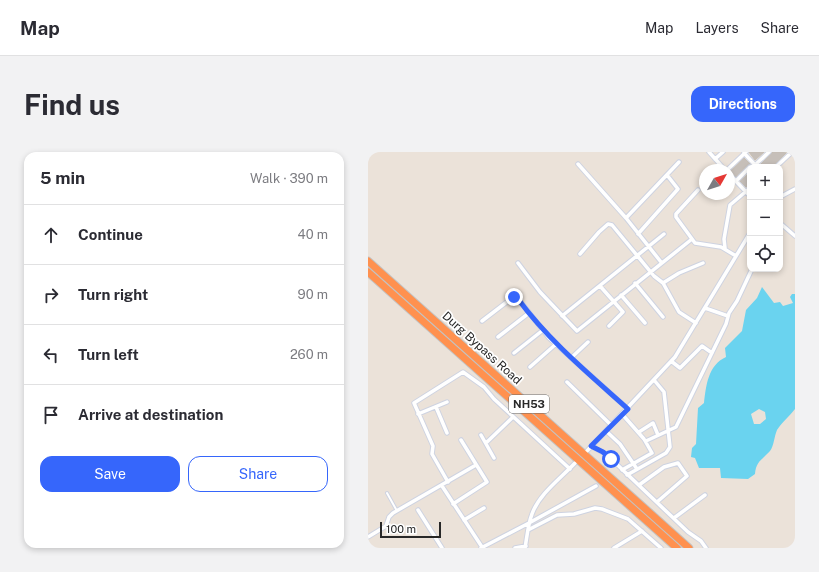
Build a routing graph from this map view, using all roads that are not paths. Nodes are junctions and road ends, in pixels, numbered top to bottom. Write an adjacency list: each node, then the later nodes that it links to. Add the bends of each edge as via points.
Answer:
1 (709, 152): 6 (street)
2 (723, 152): 6 (street)
3 (745, 152): 10 (street); 11 (street)
4 (769, 152): 12 (street)
5 (792, 152): 13 (street)
6 (715, 159): 9 (street)
7 (679, 162): 15 (street)
8 (578, 164): 21 (street)
9 (720, 164)
10 (732, 164)
11 (754, 164)
12 (756, 164)
13 (779, 164)
14 (747, 170): 16 (street)
15 (667, 175): 21 (street); 23 (street, via 678,189)
16 (736, 181): 19 (street)
17 (795, 189): 20 (street)
18 (698, 190): 27 (street, via 675,215)
19 (746, 192): 29 (street, via 730,205 724,239)
20 (783, 195)
21 (626, 218): 23 (street)
22 (783, 226): 26 (street)
23 (638, 234): 28 (street)
24 (664, 234): 28 (street)
25 (748, 236): 32 (street)
26 (795, 236)
27 (692, 239): 29 (street, via 698,244); 34 (street)
28 (649, 247): 31 (street); 34 (street)
29 (725, 248): 32 (street)
30 (580, 254): 31 (street, via 599,232 610,224)
31 (637, 256): 37 (street); 42 (street)
32 (736, 256): 45 (street)
33 (368, 261): 115 (highway, Durg Bypass Road / NH53)
34 (661, 262): 37 (street)
35 (518, 263): 47 (street)
36 (703, 263): 41 (street)
37 (650, 271): 40 (street); 41 (street)
38 (368, 272): 114 (highway, Durg Bypass Road / NH53)
39 (751, 272): 48 (street)
40 (635, 283): 43 (street); 49 (street)
41 (663, 283): 52 (street, via 679,312)
42 (600, 286): 44 (street); 47 (street)
43 (621, 295): 44 (street); 51 (street)
44 (614, 301): 47 (street, via 578,331); 53 (street, via 624,313)
45 (705, 308): 48 (street); 52 (street)
46 (529, 313): 50 (street, via 514,297); 54 (street); 55 (street)
47 (562, 316)
48 (728, 316): 59 (street)
49 (663, 317)
50 (482, 321)
51 (645, 323)
52 (696, 323): 61 (street)
53 (609, 326)
54 (543, 330): 57 (street); 58 (street)
55 (498, 337)
56 (588, 342): 60 (street)
57 (556, 344): 60 (street); 62 (street)
58 (514, 353)
59 (712, 353): 61 (street, via 702,346 680,368); 74 (street, via 682,418 676,427)
60 (571, 358): 67 (street)
61 (671, 361): 63 (street)
62 (530, 367)
63 (654, 380): 67 (street); 74 (street, via 663,390)
64 (567, 382): 71 (street)
65 (447, 402): 66 (street)
66 (436, 407): 68 (street); 75 (street)
67 (628, 409): 69 (street)
68 (418, 414): 70 (street, via 415,401 463,372 486,389); 91 (street, via 433,447 432,454)
69 (622, 414): 71 (street); 73 (street)
70 (513, 417): 80 (street); 87 (street)
71 (611, 425): 72 (street)
72 (606, 431): 81 (street); 85 (street, via 620,444)
73 (639, 432): 77 (street, via 653,423); 79 (street)
74 (667, 432): 77 (street); 88 (street, via 670,447 666,453)
75 (447, 433)
76 (481, 435): 80 (street)
77 (658, 435): 79 (street)
78 (461, 440): 86 (street)
79 (646, 441): 85 (street, via 652,454)
80 (486, 443): 83 (street)
81 (591, 446): 82 (street); 89 (street, via 606,454)
82 (587, 451)
83 (494, 458)
84 (575, 463): 87 (street)
85 (634, 464): 88 (street); 89 (street)
86 (476, 465): 91 (street); 98 (street, via 487,481 486,484)
87 (570, 468): 104 (street, via 539,502)
88 (637, 469): 90 (street)
89 (622, 470): 90 (street)
90 (627, 475): 92 (street)
91 (448, 482): 93 (street)
92 (639, 485): 97 (street); 97 (street, via 664,467 678,463 687,476)
93 (442, 486): 98 (street); 101 (street)
94 (596, 486): 104 (street)
95 (387, 493): 101 (lane)
96 (705, 495): 102 (street)
97 (657, 502): 102 (street)
98 (453, 504): 103 (street)
99 (484, 508): 103 (street)
100 (418, 510): 109 (street)
101 (397, 511): 107 (street, via 391,515 386,526)
102 (674, 518): 116 (street)
103 (464, 520): 110 (street)
104 (529, 524): 105 (street); 110 (street)
105 (528, 530): 106 (street, via 557,515 574,514 595,508 619,515); 108 (street)
106 (642, 531): 112 (street); 113 (street)
107 (368, 538)
108 (526, 547): 111 (street)
109 (442, 548)
110 (481, 548)
111 (515, 548)
112 (614, 548)
113 (661, 548)
114 (677, 548)
115 (689, 548)
116 (706, 548)

